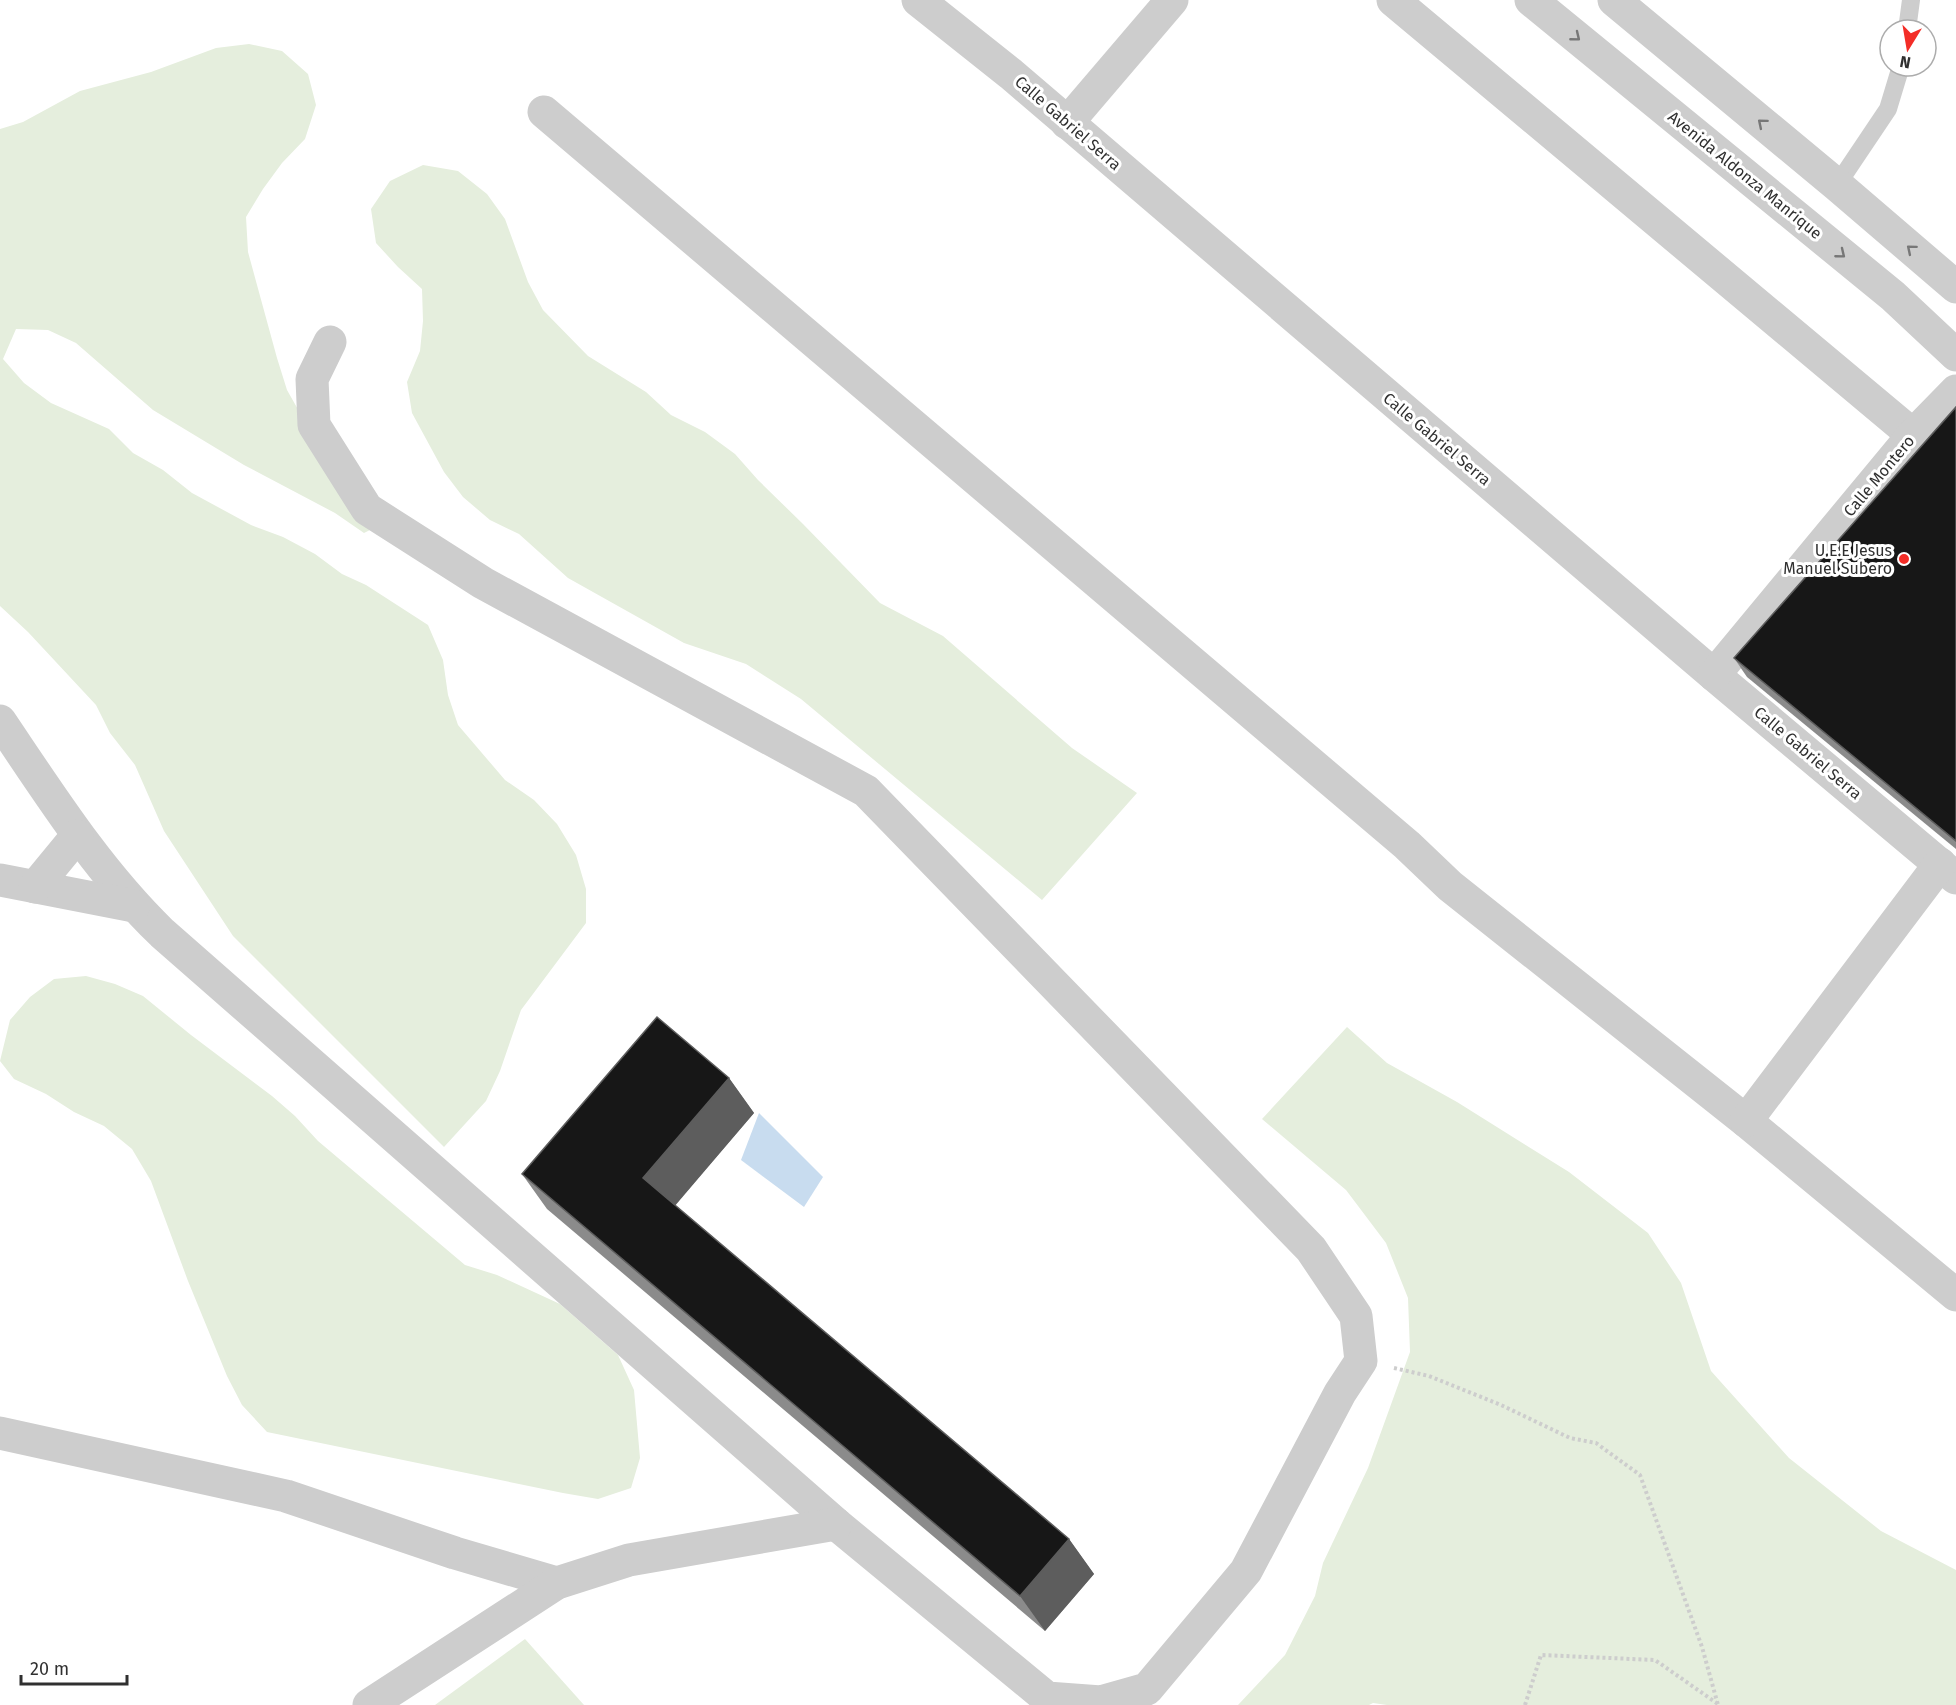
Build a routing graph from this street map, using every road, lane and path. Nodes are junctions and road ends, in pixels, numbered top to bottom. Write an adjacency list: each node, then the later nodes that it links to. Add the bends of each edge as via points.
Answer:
1 (918, 0): 10 (street, Calle Gabriel Serra)
2 (1172, 0): 10 (street)
3 (1393, 0): 16 (street)
4 (1531, 0): 14 (street, Avenida Aldonza Manrique, one-way to 14, via 1893,296)
5 (1614, 0): 11 (street, one-way to 5)
6 (1911, 0): 7 (lane)
7 (1909, 18)
8 (1897, 78): 11 (lane, via 1888,109)
9 (544, 112): 24 (street, via 1407,845 1450,886)
10 (1067, 123): 17 (street, Calle Gabriel Serra)
11 (1837, 185): 12 (street, one-way to 11)
12 (1956, 287)
13 (330, 342): 26 (street, via 312,379 314,424 367,509 483,583 866,791 1311,1249 1356,1316)
14 (1956, 355)
15 (1956, 391): 16 (street, Calle Montero)
16 (1913, 435): 17 (street, Calle Montero)
17 (1714, 675): 20 (street, Calle Gabriel Serra)
18 (0, 721): 19 (street)
19 (77, 836): 22 (street); 23 (street)
20 (1948, 871): 24 (street)
21 (0, 880): 22 (street)
22 (36, 886): 23 (street)
23 (134, 906): 28 (street)
24 (1746, 1121): 25 (street)
25 (1956, 1295)
26 (1361, 1361): 28 (street, via 1245,1571 1147,1689 1101,1702 1047,1698); 32 (path, via 1429,1376 1570,1438 1596,1443 1640,1475 1702,1647)
27 (0, 1433): 29 (street, via 285,1496)
28 (836, 1524): 29 (street, via 629,1560)
29 (557, 1583): 30 (street)
30 (369, 1705)
31 (1525, 1705): 32 (path, via 1541,1655 1655,1660)
32 (1718, 1705)

